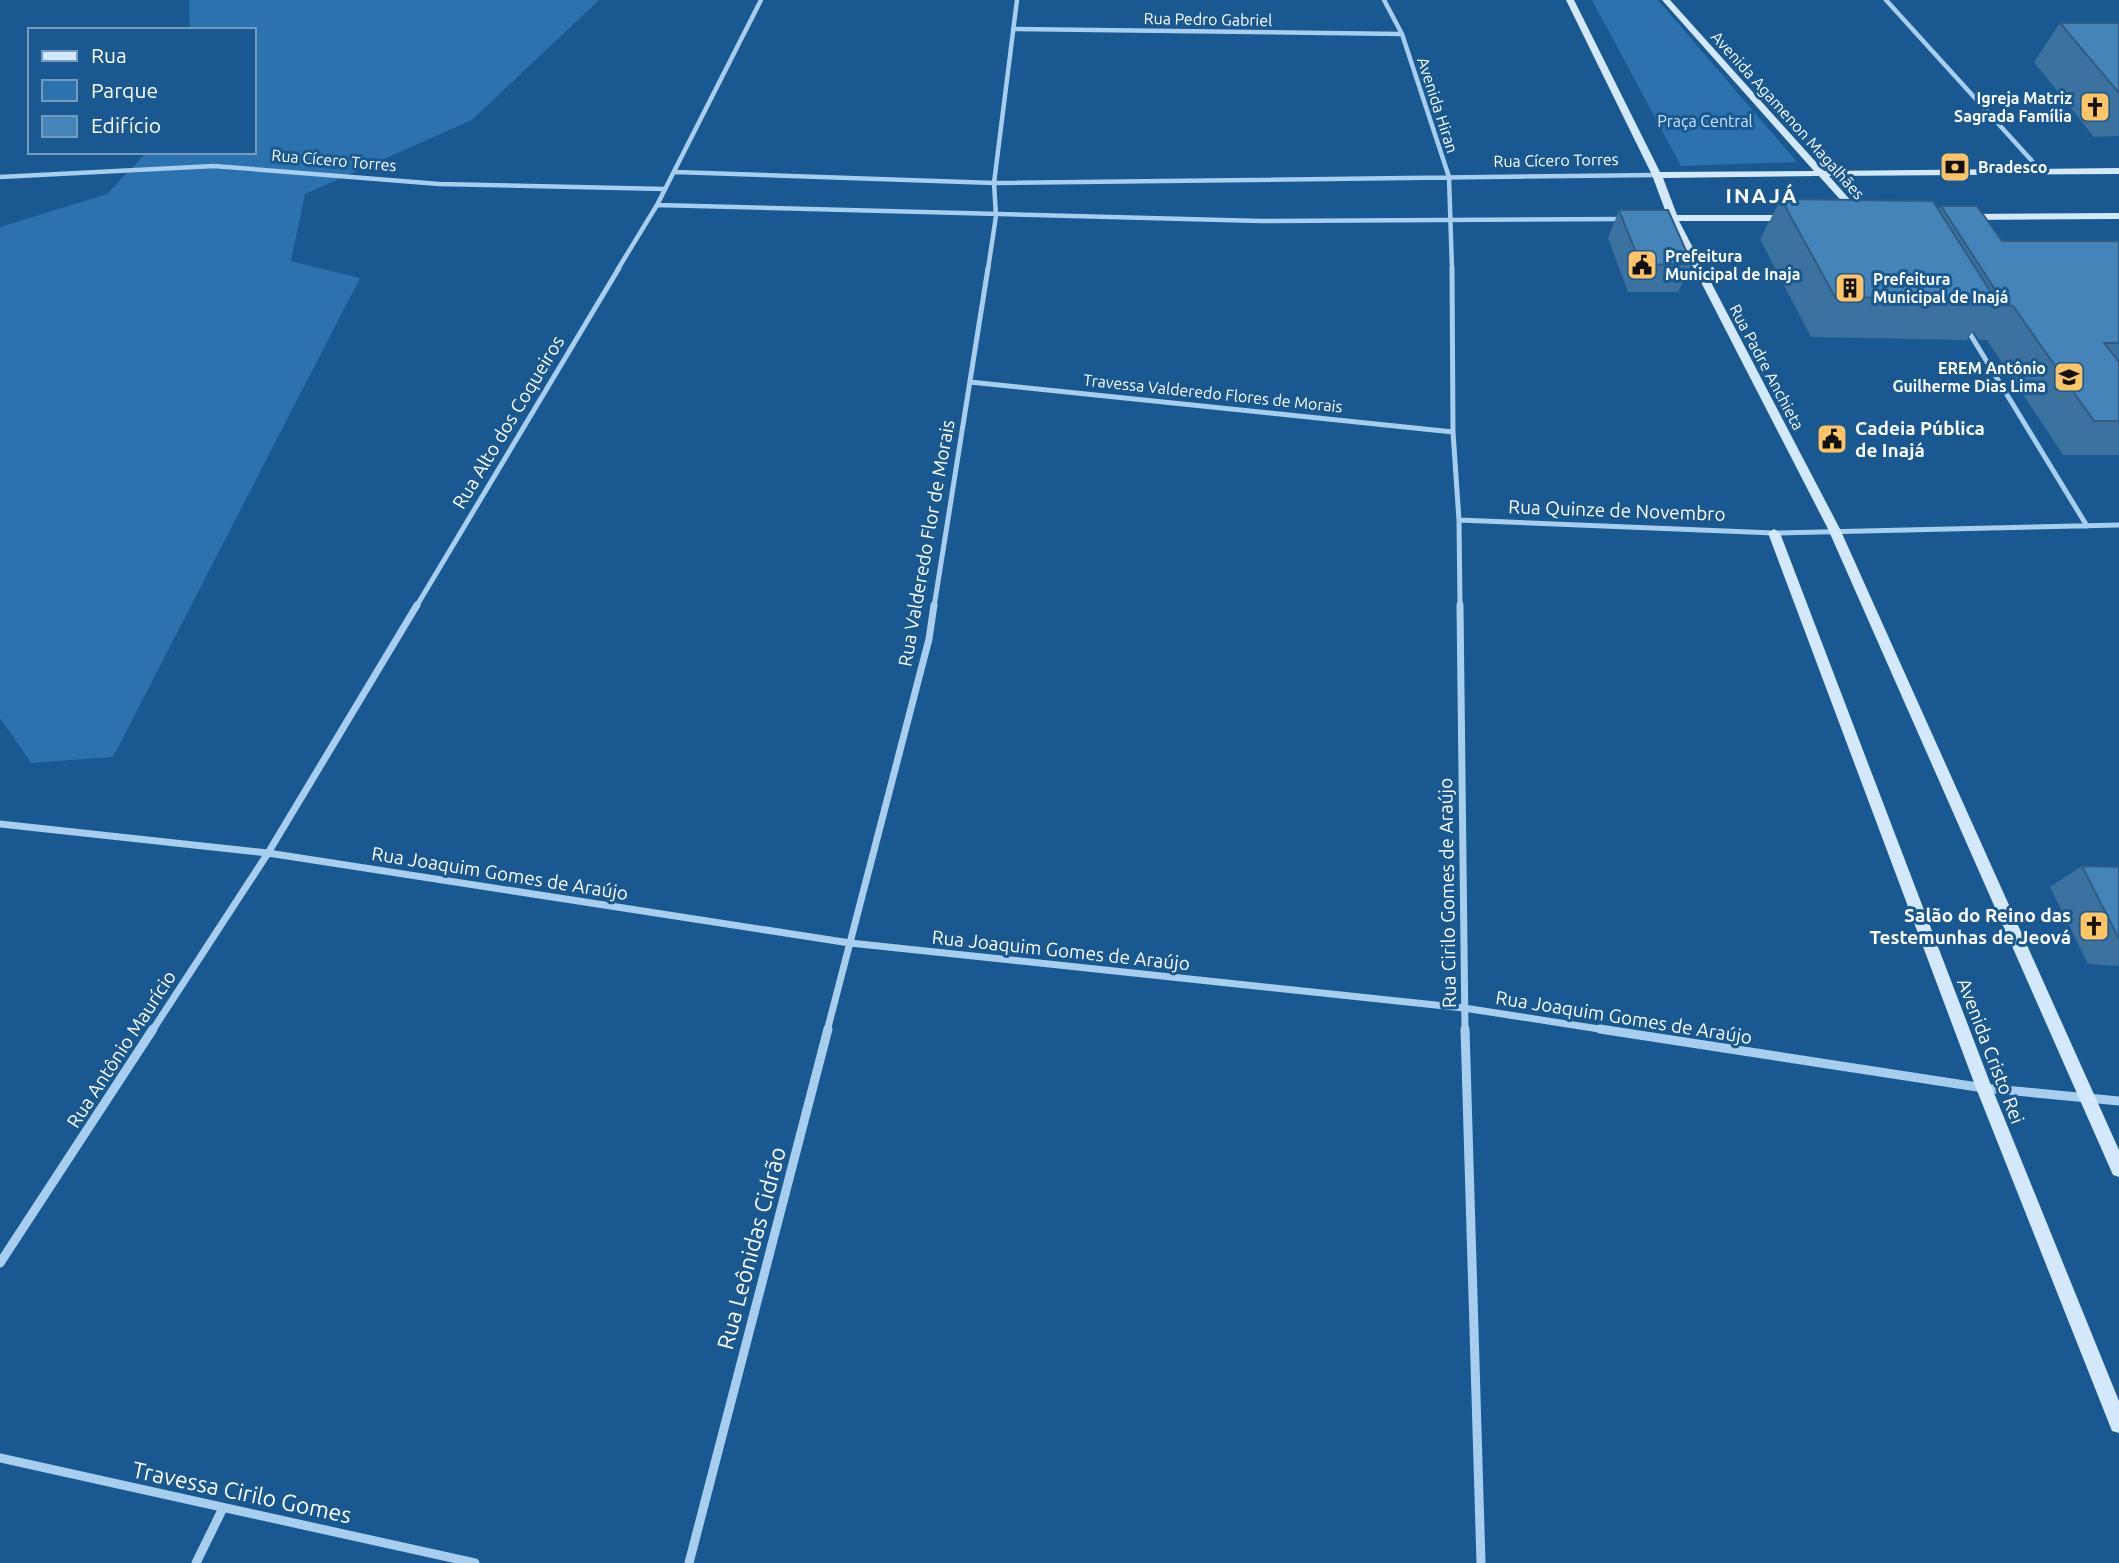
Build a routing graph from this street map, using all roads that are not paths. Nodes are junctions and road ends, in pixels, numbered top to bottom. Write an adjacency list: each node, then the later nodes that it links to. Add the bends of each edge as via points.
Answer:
1 (761, 0): 10 (street, Rua Alto dos Coqueiros)
2 (1017, 0): 7 (street, Rua Valderedo Flor de Morais)
3 (1384, 0): 8 (street, Avenida Hiran)
4 (1570, 0): 13 (street)
5 (1666, 0): 12 (street, Avenida Agamenon Magalhães)
6 (1886, 0): 11 (street)
7 (1013, 29): 8 (street, Rua Pedro Gabriel); 16 (street, Rua Valderedo Flor de Morais)
8 (1402, 34): 15 (street, Avenida Hiran)
9 (2119, 171): 11 (street, Rua Cícero Torres)
10 (675, 172): 16 (street, Rua Cícero Torres); 17 (street, Rua Alto dos Coqueiros)
11 (2042, 172): 12 (street, Rua Cícero Torres)
12 (1823, 173): 13 (street, Rua Cícero Torres); 26 (street, Avenida Agamenon Magalhães)
13 (1657, 174): 15 (street, Rua Cícero Torres); 23 (street)
14 (0, 177): 17 (street, Rua Cícero Torres, via 214,166 439,184)
15 (1449, 177): 16 (street, Rua Cícero Torres); 29 (street, Avenida Hiran)
16 (994, 183): 19 (street, Rua Valderedo Flor de Morais)
17 (665, 189): 18 (street, Rua Alto dos Coqueiros)
18 (657, 205): 19 (street); 39 (street, Rua Alto dos Coqueiros)
19 (996, 216): 29 (street); 31 (street, Rua Valderedo Flor de Morais)
20 (2119, 216): 21 (street)
21 (1954, 217)
22 (1659, 218): 23 (street)
23 (1673, 218): 24 (street); 36 (street, Rua Padre Anchieta)
24 (1796, 218)
25 (1848, 218): 26 (street)
26 (1862, 218): 27 (street)
27 (1874, 218)
28 (1631, 219): 29 (street)
29 (1452, 223): 32 (street, Rua Cirilo Gomes de Araújo)
30 (1960, 317): 35 (street)
31 (970, 382): 32 (street, Travessa Valderedo Flores de Morais); 40 (street, Rua Valderedo Flor de Morais, via 929,639)
32 (1453, 432): 33 (street, Rua Cirilo Gomes de Araújo)
33 (1459, 520): 37 (street, Rua Quinze de Novembro); 41 (street, Rua Cirilo Gomes de Araújo)
34 (2119, 525): 35 (street)
35 (2087, 526): 36 (street)
36 (1834, 530): 37 (street, Rua Quinze de Novembro); 43 (street)
37 (1774, 533): 42 (street, Avenida Cristo Rei)
38 (0, 824): 39 (street, Rua Joaquim Gomes de Araújo)
39 (268, 853): 40 (street, Rua Joaquim Gomes de Araújo); 46 (street, Rua Antônio Maurício)
40 (850, 943): 41 (street, Rua Joaquim Gomes de Araújo); 52 (street, Rua Leônidas Cidrão)
41 (1464, 1008): 42 (street, Rua Joaquim Gomes de Araújo); 53 (street, Rua Cirilo Gomes de Araújo)
42 (1984, 1088): 43 (street, Rua Joaquim Gomes de Araújo); 47 (street, Avenida Cristo Rei)
43 (2089, 1098): 44 (street, Rua Joaquim Gomes de Araújo); 45 (street)
44 (2119, 1101)
45 (2119, 1170)
46 (0, 1263)
47 (2119, 1424)
48 (0, 1458): 49 (street, Travessa Cirilo Gomes)
49 (223, 1508): 50 (street); 51 (street, Travessa Cirilo Gomes)
50 (196, 1563)
51 (475, 1563)
52 (689, 1563)
53 (1481, 1563)

